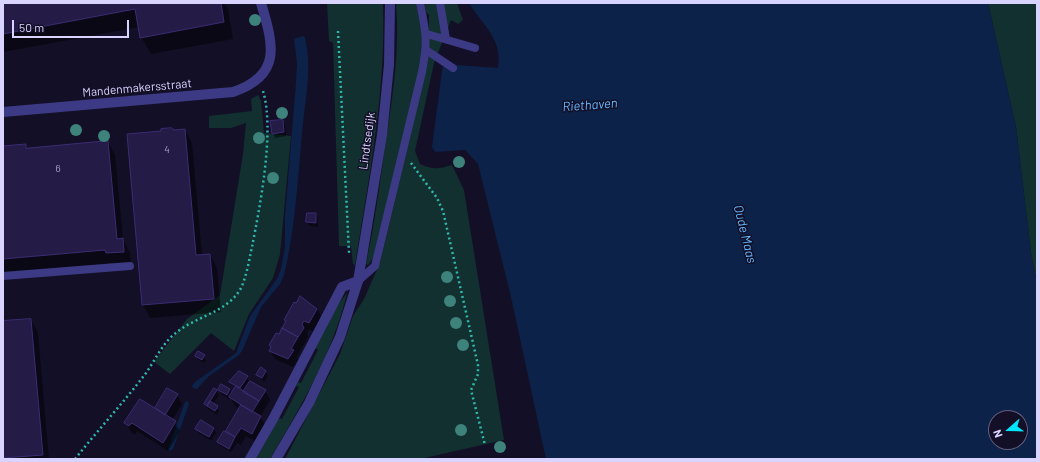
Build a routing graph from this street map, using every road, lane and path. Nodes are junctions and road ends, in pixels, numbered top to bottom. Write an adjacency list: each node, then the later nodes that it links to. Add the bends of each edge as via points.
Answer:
1 (261, 3): 11 (street, Mandenmakersstraat, via 272,44 266,70)
2 (390, 3): 17 (street, Lindtsedijk, via 389,65 382,135)
3 (420, 3): 6 (lane)
4 (440, 3): 7 (lane)
5 (338, 31): 14 (path)
6 (427, 34): 7 (lane); 9 (lane)
7 (446, 39): 8 (lane)
8 (475, 48)
9 (426, 50): 10 (lane); 13 (lane)
10 (453, 68)
11 (259, 79): 12 (street, Mandenmakersstraat, via 248,87 233,92); 19 (path, via 265,100 267,141 257,221 241,288 230,301 215,312 186,326 169,338 146,373)
12 (3, 112)
13 (403, 151): 17 (lane, via 375,266); 18 (path, via 437,198 443,211 478,365 478,374 471,390)
14 (349, 260)
15 (130, 266): 16 (lane)
16 (3, 276)
17 (358, 281): 20 (street, via 342,287 274,419); 21 (street, Lindtsedijk, via 340,337 309,403)
18 (485, 444)
19 (74, 459)
20 (250, 459)
21 (276, 459)

